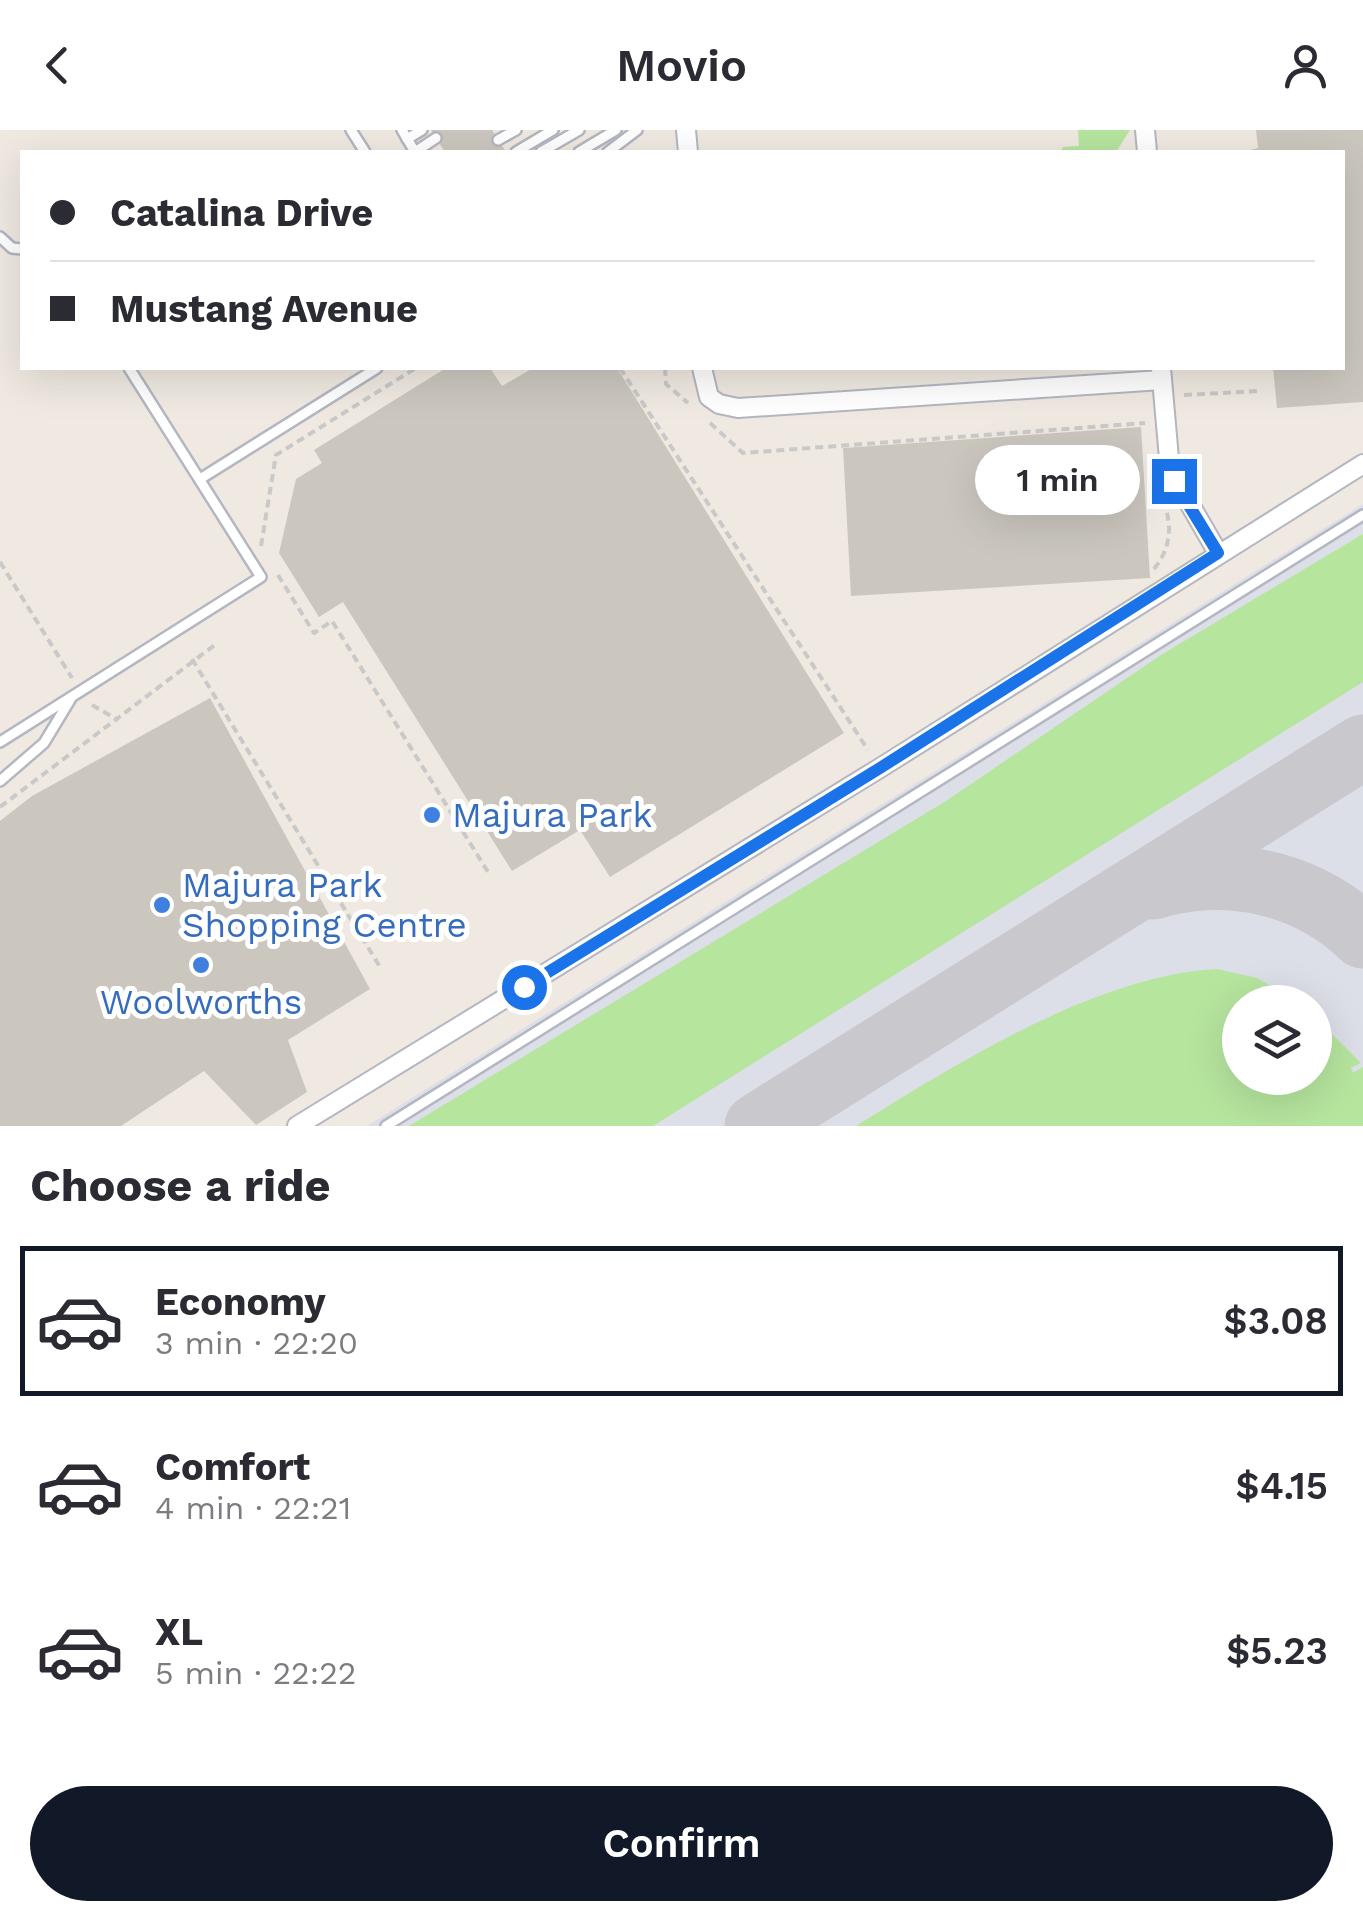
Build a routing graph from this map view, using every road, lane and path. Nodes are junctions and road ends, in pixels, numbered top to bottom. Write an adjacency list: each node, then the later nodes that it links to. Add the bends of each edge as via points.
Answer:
1 (422, 130): 7 (lane)
2 (516, 130): 9 (lane)
3 (554, 130): 11 (lane)
4 (579, 130): 12 (lane)
5 (616, 130): 13 (lane)
6 (637, 130): 14 (lane)
7 (405, 134)
8 (436, 138): 10 (lane)
9 (498, 140)
10 (418, 150)
11 (519, 150)
12 (545, 150)
13 (582, 150)
14 (611, 150)
15 (130, 370): 26 (lane)
16 (375, 370): 26 (lane)
17 (413, 370): 29 (path, via 276,455)
18 (621, 370): 39 (path)
19 (702, 370): 20 (street, via 709,396 738,408)
20 (1161, 374): 30 (street, via 1170,470)
21 (1258, 391): 22 (path, via 1184,395)
22 (1184, 406)
23 (1144, 408): 24 (path, via 1145,426)
24 (743, 453)
25 (1363, 464): 30 (street)
26 (200, 479): 36 (lane, via 261,577)
27 (1164, 503): 33 (path, via 1168,545)
28 (1363, 514): 45 (lane)
29 (261, 548)
30 (1218, 553): 39 (street)
31 (0, 562): 36 (path)
32 (271, 564): 42 (path, via 314,633 332,621)
33 (1154, 569)
34 (216, 644): 35 (path)
35 (192, 659): 37 (path); 43 (path)
36 (76, 695): 37 (path); 38 (lane); 40 (lane, via 44,744)
37 (118, 720): 41 (path)
38 (0, 742)
39 (880, 768): 44 (street)
40 (0, 781)
41 (0, 807)
42 (488, 872)
43 (380, 967)
44 (297, 1126)
45 (386, 1126)

